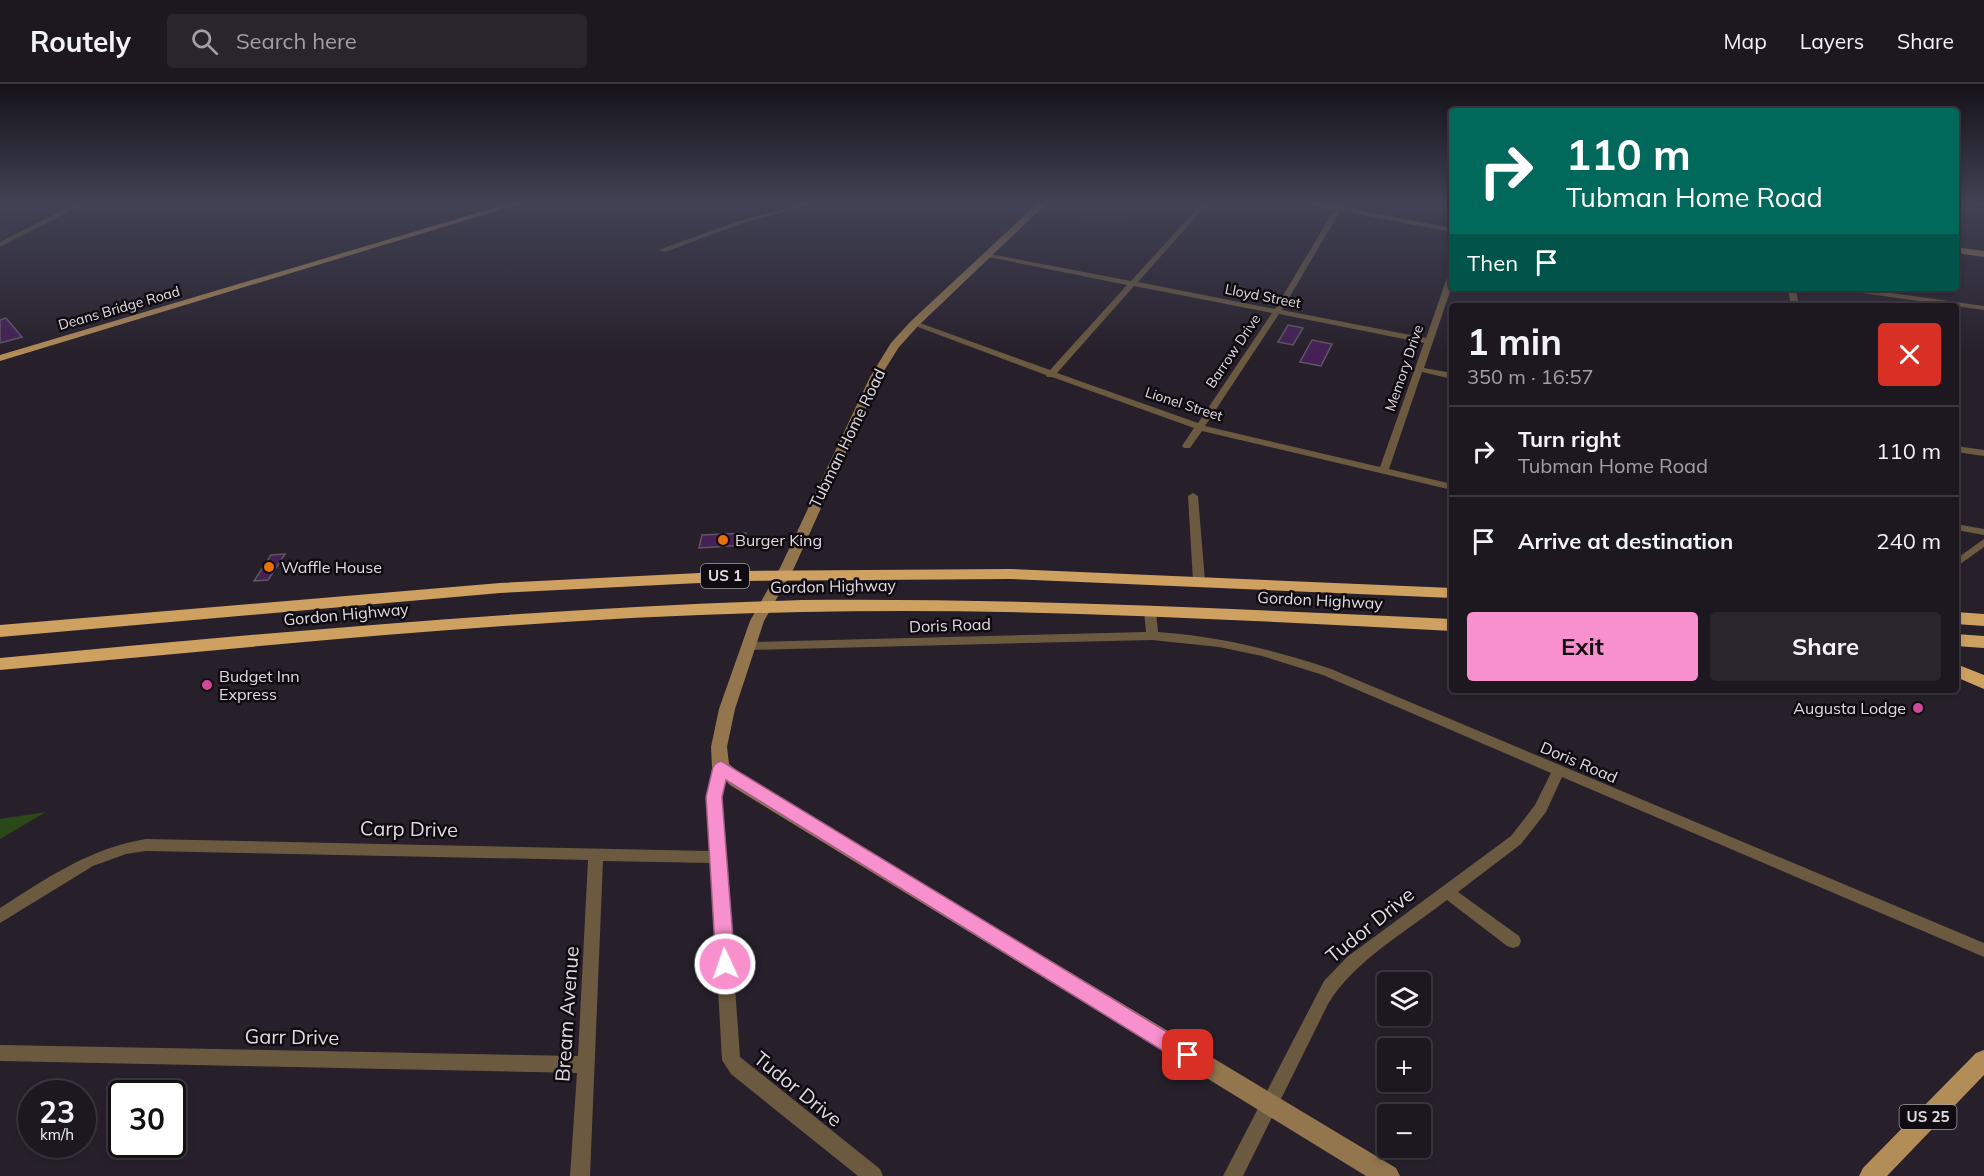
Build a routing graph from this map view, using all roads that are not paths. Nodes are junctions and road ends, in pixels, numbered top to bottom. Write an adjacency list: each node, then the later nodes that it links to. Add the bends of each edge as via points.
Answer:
1 (351, 253): 14 (main road, Deans Bridge Road)
2 (1160, 253): 6 (street)
3 (1311, 253): 11 (street, Barrow Drive)
4 (988, 255): 6 (street, Lloyd Street); 12 (street, Tubman Home Road)
5 (1449, 283): 13 (street, Memory Drive)
6 (1132, 284): 11 (street, Lloyd Street); 16 (street)
7 (1862, 291): 8 (street)
8 (1948, 303)
9 (1959, 305): 10 (street)
10 (1984, 308)
11 (1276, 313): 13 (street, Lloyd Street); 18 (street, Barrow Drive)
12 (914, 324): 16 (street, Lionel Street); 29 (street, Tubman Home Road, via 875,377)
13 (1428, 341): 15 (street, Memory Drive)
14 (0, 358)
15 (1418, 369): 17 (street); 22 (street, Memory Drive)
16 (1050, 375): 18 (street, Lionel Street)
17 (1449, 375)
18 (1199, 427): 19 (street, Barrow Drive); 22 (street, Lionel Street)
19 (1187, 446)
20 (1959, 449): 21 (street)
21 (1984, 453)
22 (1383, 471): 23 (street, Lionel Street)
23 (1449, 486)
24 (1193, 496): 30 (street)
25 (1959, 528): 26 (street)
26 (1984, 532)
27 (1984, 542): 28 (street)
28 (1959, 562)
29 (783, 575): 30 (highway, Gordon Highway / US 1, via 971,573); 32 (street, Tubman Home Road); 37 (highway, Gordon Highway / US 1, via 533,586)
30 (1199, 581): 31 (highway, Gordon Highway / US 1)
31 (1449, 593)
32 (766, 607): 33 (highway, Gordon Highway / US 1, via 967,604); 41 (street, Tubman Home Road); 42 (highway, Gordon Highway / US 1, via 503,619)
33 (1150, 611): 36 (highway, Gordon Highway / US 1); 38 (street)
34 (1959, 618): 35 (highway)
35 (1984, 620)
36 (1449, 625)
37 (0, 631)
38 (1152, 636): 41 (street, Doris Road); 46 (street, Doris Road, via 1220,642 1292,659)
39 (1959, 640): 40 (highway)
40 (1984, 642)
41 (748, 646): 45 (street, Tubman Home Road, via 721,731)
42 (0, 664)
43 (1959, 671): 44 (highway)
44 (1984, 682)
45 (721, 767): 48 (street, Tudor Drive, via 714,797); 56 (street, via 736,780)
46 (1558, 772): 49 (street, Tudor Drive, via 1541,808 1516,840); 52 (street, Doris Road)
47 (596, 855): 48 (street, Carp Drive); 50 (street, Carp Drive, via 146,845 99,856); 55 (street, Bream Avenue)
48 (720, 857): 58 (street, Tudor Drive, via 731,1060)
49 (1446, 891): 51 (street); 56 (street, Tudor Drive, via 1353,962 1330,986)
50 (0, 916)
51 (1512, 941)
52 (1984, 950)
53 (0, 1053): 55 (street, Garr Drive)
54 (1984, 1060): 61 (main road, US 25)
55 (584, 1065): 57 (street, Bream Avenue)
56 (1268, 1104): 59 (street, Tudor Drive); 60 (street)
57 (580, 1176)
58 (873, 1176)
59 (1233, 1176)
60 (1388, 1176)
61 (1871, 1176)

